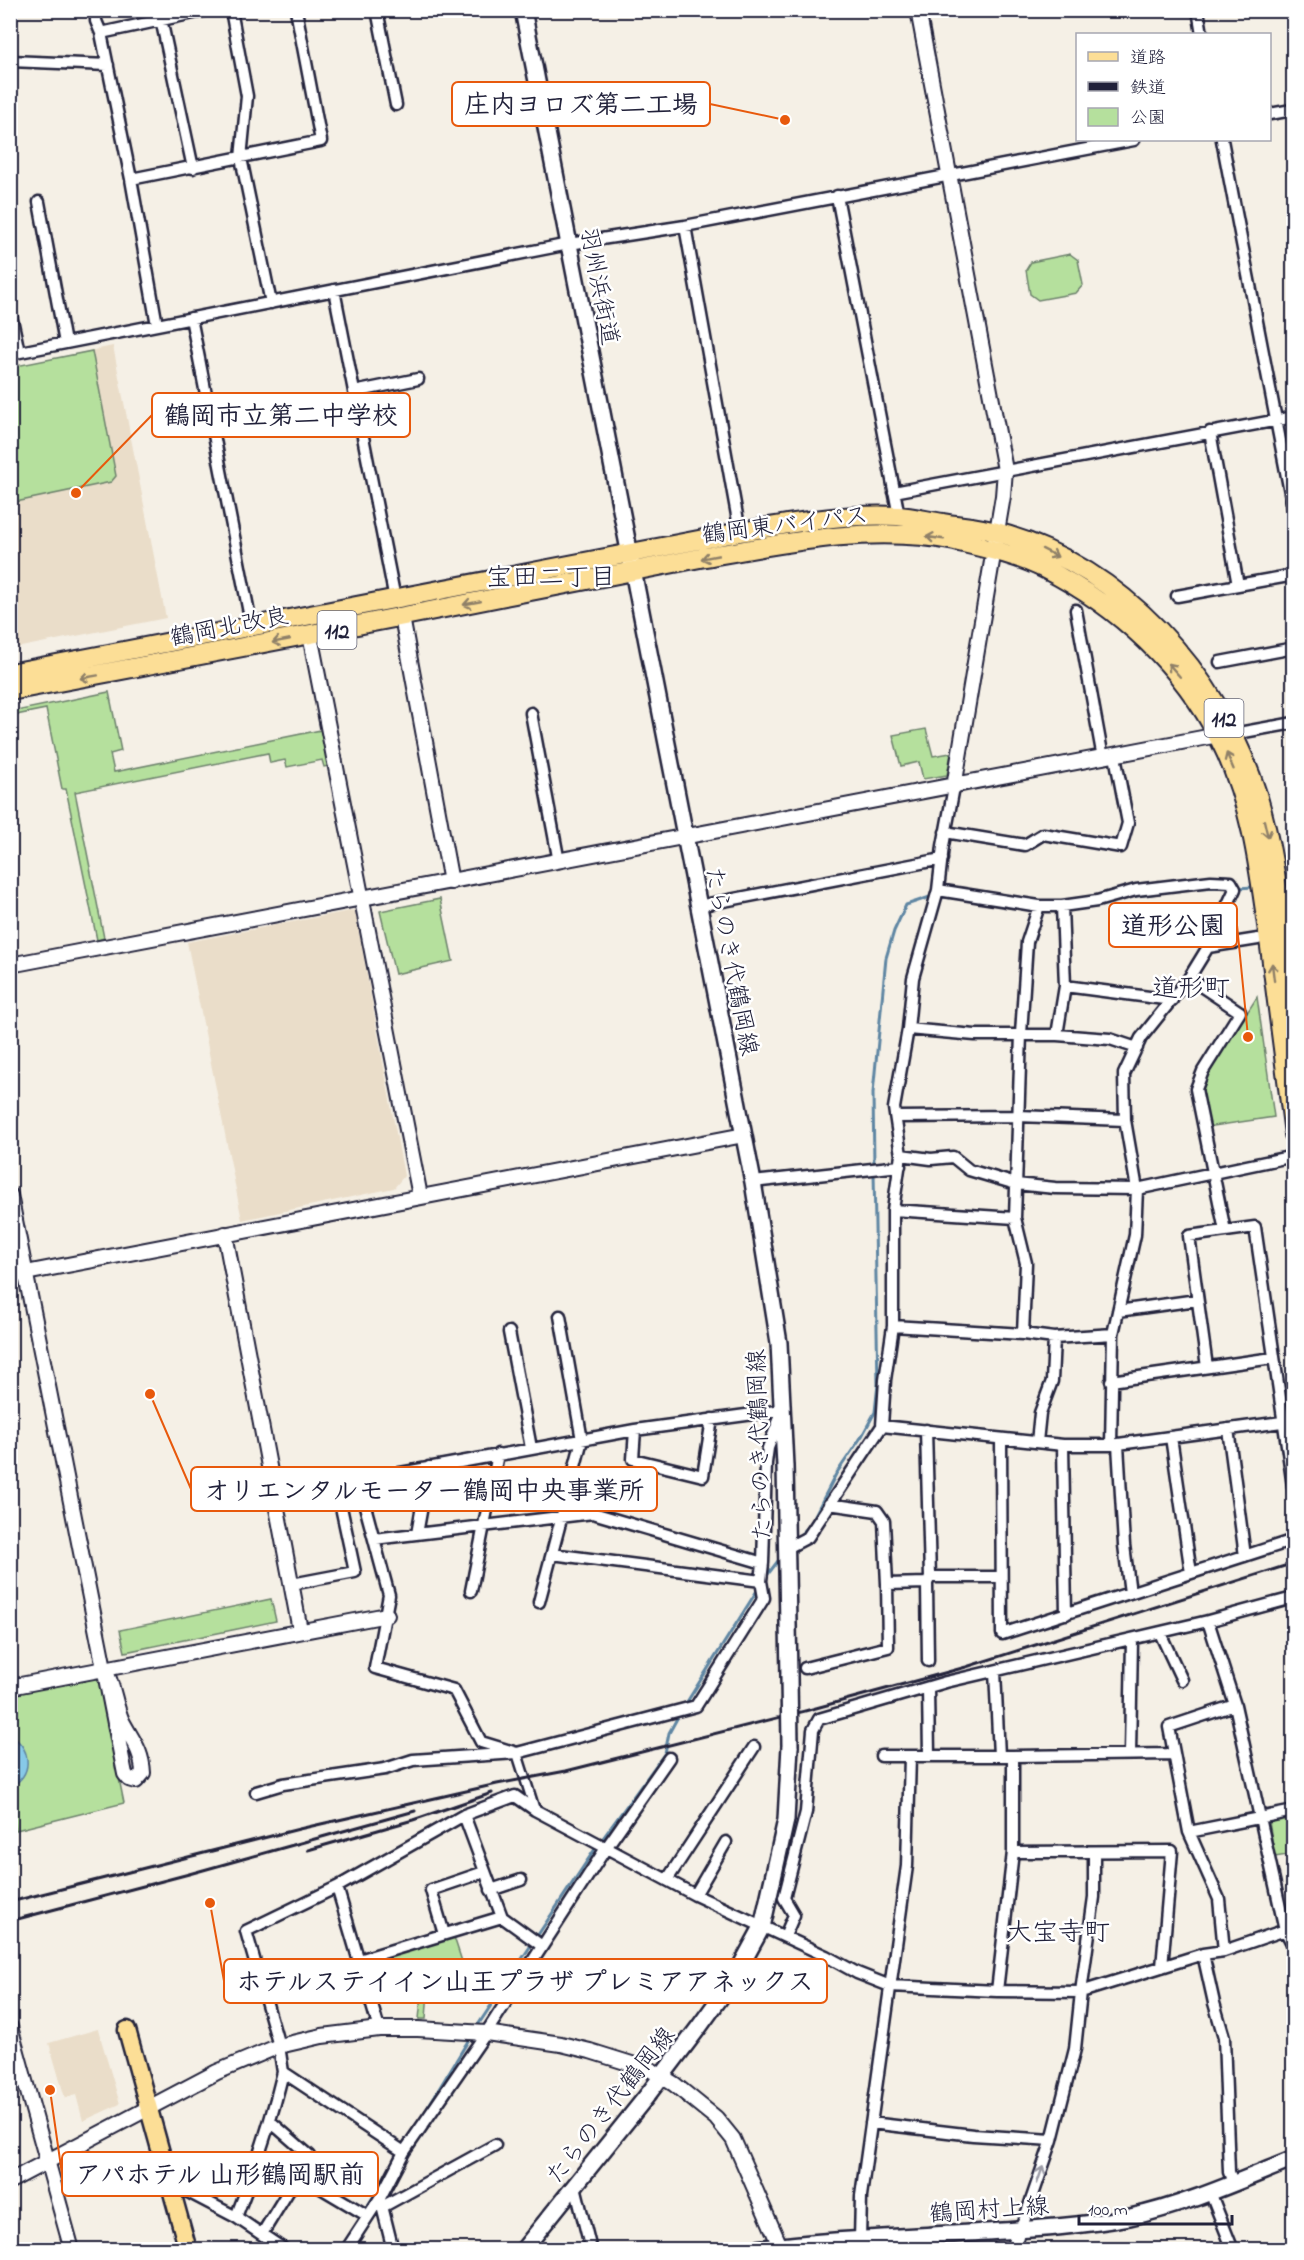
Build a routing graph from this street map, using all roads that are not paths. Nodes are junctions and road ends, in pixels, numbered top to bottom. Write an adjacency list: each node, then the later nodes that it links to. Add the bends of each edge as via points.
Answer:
1 (96, 10): 12 (street)
2 (145, 10): 11 (street)
3 (208, 10): 10 (street)
4 (231, 10): 21 (street, via 247,96)
5 (296, 10): 21 (street, via 321,141)
6 (377, 10): 16 (street)
7 (523, 10): 28 (main road, 羽州浜街道)
8 (918, 10): 23 (street)
9 (1198, 10): 13 (street)
10 (162, 19): 11 (street); 22 (street)
11 (144, 23): 12 (street)
12 (101, 33): 15 (street)
13 (1202, 33)
14 (10, 61): 15 (street)
15 (108, 65): 24 (street)
16 (396, 105)
17 (1292, 110): 18 (street)
18 (1271, 114)
19 (1129, 141): 23 (street)
20 (1222, 141): 39 (street)
21 (240, 158): 22 (street); 30 (street)
22 (193, 168): 24 (street)
23 (949, 174): 25 (street); 41 (street)
24 (131, 179): 33 (street)
25 (837, 196): 27 (street); 42 (street)
26 (39, 202): 34 (street)
27 (685, 226): 28 (street); 45 (street)
28 (569, 244): 29 (street); 48 (main road, 羽州浜街道)
29 (334, 291): 30 (street); 37 (street)
30 (271, 303): 32 (street)
31 (10, 310): 35 (street)
32 (192, 318): 33 (street); 55 (street)
33 (157, 325): 34 (street)
34 (65, 343): 35 (street)
35 (15, 353)
36 (418, 379): 37 (street)
37 (354, 392): 52 (street)
38 (1293, 417): 39 (street)
39 (1276, 420): 40 (street); 43 (street)
40 (1210, 432): 41 (street); 50 (street)
41 (1005, 470): 42 (street); 46 (street)
42 (894, 492): 44 (street)
43 (1293, 513)
44 (899, 516): 45 (highway, 鶴岡東バイパス / 112, via 818,519); 46 (highway, 鶴岡東バイパス / 112)
45 (740, 532): 48 (highway, 鶴岡東バイパス / 112)
46 (996, 532): 47 (street); 63 (highway, 鶴岡東バイパス / 112, one-way to 63, via 1046,550 1095,578 1148,618 1199,678)
47 (992, 551): 48 (highway, 鶴岡東バイパス / 112, one-way to 48, via 930,537 857,535); 63 (highway, 鶴岡東バイパス / 112, one-way to 47, via 1178,674 1090,595 1042,567); 65 (street)
48 (631, 563): 52 (highway, 鶴岡北改良 / 112); 54 (highway, 鶴岡北改良 / 112, one-way to 54); 67 (main road, たらのき代鶴岡線)
49 (1293, 575): 50 (street)
50 (1238, 585): 51 (street)
51 (1177, 596)
52 (395, 599): 55 (highway, 鶴岡北改良 / 112)
53 (1076, 610): 64 (street)
54 (402, 617): 56 (highway, 鶴岡北改良 / 112); 70 (street)
55 (252, 628): 59 (highway, 鶴岡北改良 / 112)
56 (310, 635): 60 (highway, 鶴岡北改良 / 112, one-way to 60); 72 (street)
57 (1293, 648): 58 (street)
58 (1220, 662)
59 (10, 673)
60 (10, 691)
61 (531, 713): 69 (street)
62 (1293, 723): 63 (street)
63 (1225, 735): 64 (street); 82 (highway, 鶴岡東バイパス / 112, one-way to 82, via 1257,794 1265,825); 90 (highway, 鶴岡東バイパス / 112, one-way to 63, via 1256,849)
64 (1109, 757): 65 (street); 66 (street, via 1128,823 1121,848 1043,834 1025,845)
65 (954, 787): 66 (street); 67 (street)
66 (945, 832): 68 (street)
67 (684, 838): 69 (street); 73 (main road, たらのき代鶴岡線)
68 (942, 859): 71 (street); 73 (street)
69 (559, 862): 70 (street)
70 (451, 882): 72 (street)
71 (938, 890): 74 (street); 83 (street, via 913,978)
72 (361, 899): 78 (street); 100 (street)
73 (698, 906): 91 (main road, たらのき代鶴岡線)
74 (1039, 906): 75 (street); 84 (street, via 1027,942)
75 (1062, 906): 77 (street, via 1136,890 1231,882 1235,889); 80 (street)
76 (1258, 939): 77 (street)
77 (1208, 947): 79 (street)
78 (10, 965)
79 (1190, 978): 81 (street); 95 (street, via 1240,1012 1196,1089)
80 (1065, 986): 81 (street); 85 (street)
81 (1172, 1000): 86 (street, via 1140,1038)
82 (1293, 1009)
83 (908, 1029): 84 (street, via 975,1035); 88 (street, via 894,1108)
84 (1021, 1034): 85 (street); 87 (street)
85 (1057, 1035): 86 (street, via 1110,1039)
86 (1137, 1048): 89 (street, via 1125,1074)
87 (1018, 1116): 88 (street); 89 (street); 97 (street)
88 (897, 1118): 92 (street)
89 (1125, 1120): 98 (street)
90 (1293, 1134)
91 (744, 1135): 96 (main road, たらのき代鶴岡線); 100 (street)
92 (901, 1155): 94 (street); 97 (street, via 953,1157 969,1170)
93 (1293, 1156): 95 (street)
94 (900, 1166): 96 (street); 101 (street)
95 (1212, 1174): 98 (street); 103 (street)
96 (753, 1182): 118 (main road, たらのき代鶴岡線, via 774,1305)
97 (1016, 1184): 98 (street); 102 (street)
98 (1137, 1189): 108 (street, via 1135,1235)
99 (10, 1195): 105 (street)
100 (420, 1197): 104 (street)
101 (893, 1210): 102 (street); 110 (street)
102 (1015, 1218): 112 (street, via 1026,1263)
103 (1225, 1231): 107 (street, via 1190,1236); 115 (street, via 1255,1227)
104 (225, 1234): 105 (street); 150 (street)
105 (25, 1273): 106 (street); 163 (street)
106 (10, 1276)
107 (1197, 1300): 108 (street); 116 (street)
108 (1118, 1311): 113 (street)
109 (560, 1316): 127 (street)
110 (893, 1326): 112 (street); 121 (street)
111 (509, 1332): 131 (street)
112 (1023, 1334): 114 (street)
113 (1113, 1334): 114 (street); 117 (street)
114 (1054, 1338): 128 (street, via 1052,1381 1040,1413)
115 (1273, 1358): 116 (street); 120 (street)
116 (1207, 1367): 117 (street)
117 (1111, 1381): 130 (street)
118 (783, 1410): 119 (street); 142 (main road, たらのき代鶴岡線); 145 (street, via 767,1455)
119 (712, 1419): 123 (street); 123 (street, via 703,1476 633,1459)
120 (1282, 1422): 122 (street); 134 (street)
121 (882, 1426): 124 (street); 136 (street)
122 (1228, 1429): 125 (street); 144 (street)
123 (635, 1430): 127 (street)
124 (926, 1430): 126 (street); 148 (street)
125 (1171, 1437): 130 (street); 146 (street)
126 (1001, 1439): 128 (street); 147 (street)
127 (582, 1440): 131 (street); 137 (street)
128 (1037, 1442): 129 (street)
129 (1064, 1445): 130 (street); 157 (street)
130 (1114, 1445): 153 (street)
131 (531, 1448): 132 (street)
132 (498, 1454): 133 (street); 138 (street)
133 (429, 1467): 135 (street, via 373,1478); 139 (street)
134 (1293, 1493)
135 (368, 1497): 140 (street, via 365,1506); 150 (street, via 338,1492 355,1572)
136 (830, 1504): 142 (street, via 808,1537); 151 (street, via 877,1511 884,1521)
137 (562, 1517): 138 (street); 143 (street); 145 (street, via 593,1513)
138 (484, 1526): 139 (street); 152 (street)
139 (417, 1534): 140 (street)
140 (374, 1539): 156 (street, via 389,1595)
141 (1293, 1540): 144 (street)
142 (785, 1549): 197 (main road, たらのき代鶴岡線, bridge, via 790,1746 786,1820)
143 (552, 1554): 149 (street); 155 (street)
144 (1245, 1556): 146 (street)
145 (764, 1563): 149 (street)
146 (1191, 1573): 153 (street)
147 (1001, 1577): 148 (street); 157 (street, via 1002,1634)
148 (928, 1580): 151 (street); 162 (street)
149 (761, 1581): 171 (street, via 764,1598 696,1706)
150 (292, 1584): 159 (street)
151 (887, 1584): 164 (street, via 888,1647)
152 (471, 1591)
153 (1130, 1593): 157 (street)
154 (1293, 1601): 158 (street)
155 (539, 1602)
156 (387, 1614): 159 (street); 171 (street, via 375,1668 454,1690 481,1742)
157 (1066, 1614)
158 (1208, 1621): 160 (street); 169 (street)
159 (300, 1630): 163 (street)
160 (1160, 1633): 161 (street); 166 (street)
161 (1132, 1639): 165 (street); 172 (street)
162 (928, 1661)
163 (104, 1668): 163 (street, via 122,1720 140,1750 143,1773 136,1781 125,1774); 167 (street)
164 (805, 1668)
165 (995, 1671): 168 (street); 177 (street)
166 (1182, 1680)
167 (10, 1687)
168 (928, 1688): 176 (street); 200 (street, via 819,1719 813,1730 806,1812 784,1898 794,1915)
169 (1235, 1706): 173 (street, via 1169,1727); 184 (street)
170 (754, 1747): 192 (street)
171 (517, 1753): 180 (street, via 413,1760 385,1769 283,1784); 181 (street)
172 (1130, 1754): 173 (street); 178 (street)
173 (1174, 1754): 185 (street)
174 (881, 1756): 175 (street)
175 (910, 1756): 176 (street); 207 (street, via 907,1866)
176 (929, 1756): 177 (street)
177 (999, 1756): 178 (street)
178 (1013, 1756): 188 (street)
179 (669, 1758): 187 (street)
180 (256, 1792)
181 (535, 1810): 183 (street, via 515,1796); 187 (street)
182 (1293, 1811): 184 (street)
183 (464, 1815): 190 (street); 193 (street)
184 (1261, 1818): 185 (street); 198 (street)
185 (1189, 1832): 203 (street, via 1219,1899)
186 (726, 1842): 195 (street)
187 (606, 1848): 192 (street); 201 (street)
188 (1013, 1852): 189 (street); 208 (street)
189 (1094, 1852): 206 (street, via 1172,1851); 209 (street, via 1094,1898)
190 (484, 1872): 194 (street); 199 (street, via 431,1890)
191 (521, 1880): 194 (street)
192 (667, 1880): 195 (street)
193 (337, 1887): 205 (street); 214 (street, via 246,1931)
194 (491, 1890): 196 (street)
195 (695, 1895): 197 (street)
196 (502, 1917): 199 (street); 201 (street)
197 (762, 1927): 200 (street); 216 (main road, たらのき代鶴岡線, via 733,1980)
198 (1289, 1929): 202 (street); 203 (street)
199 (444, 1934): 205 (street)
200 (785, 1936): 207 (street)
201 (542, 1946): 213 (street)
202 (1293, 1947)
203 (1224, 1951): 204 (street)
204 (1203, 1954): 206 (street); 228 (street, via 1224,2037 1229,2172)
205 (359, 1960): 211 (street)
206 (1162, 1967): 209 (street)
207 (890, 1986): 208 (street); 219 (street)
208 (998, 1991): 209 (street)
209 (1081, 1992): 220 (street, via 1075,2049)
210 (10, 2027): 224 (street)
211 (380, 2029): 213 (street); 214 (street)
212 (127, 2030): 217 (main road)
213 (486, 2033): 216 (street, via 561,2044); 222 (street)
214 (279, 2046): 215 (street); 217 (street, via 217,2072)
215 (283, 2072): 218 (street); 222 (street)
216 (662, 2076): 229 (main road, たらのき代鶴岡線); 237 (street, via 716,2118 734,2139)
217 (148, 2109): 224 (street); 227 (main road)
218 (271, 2122): 225 (street, via 310,2156); 233 (street)
219 (871, 2123): 220 (street); 236 (street, via 861,2196)
220 (1052, 2140): 234 (street, one-way to 220)
221 (495, 2145): 231 (street)
222 (404, 2152): 231 (street)
223 (1293, 2159): 228 (main road, 鶴岡村上線)
224 (47, 2162): 226 (street); 238 (street)
225 (299, 2175): 232 (street); 235 (street)
226 (10, 2181)
227 (169, 2182): 233 (street); 239 (main road)
228 (1233, 2183): 230 (main road, 鶴岡村上線)
229 (575, 2186): 243 (main road, たらのき代鶴岡線); 244 (street)
230 (1210, 2192): 234 (main road, 鶴岡村上線, via 1128,2217); 247 (street)
231 (381, 2203): 232 (street); 242 (street)
232 (368, 2216): 241 (street)
233 (236, 2217): 235 (street)
234 (1019, 2230): 236 (main road, 鶴岡村上線); 246 (street)
235 (262, 2234): 240 (street)
236 (860, 2240): 237 (main road, 鶴岡村上線)
237 (773, 2247): 245 (main road, 鶴岡村上線)
238 (72, 2250)
239 (188, 2250)
240 (285, 2250)
241 (346, 2250)
242 (393, 2250)
243 (523, 2250)
244 (591, 2250)
245 (749, 2250)
246 (1013, 2250)
247 (1233, 2250)

